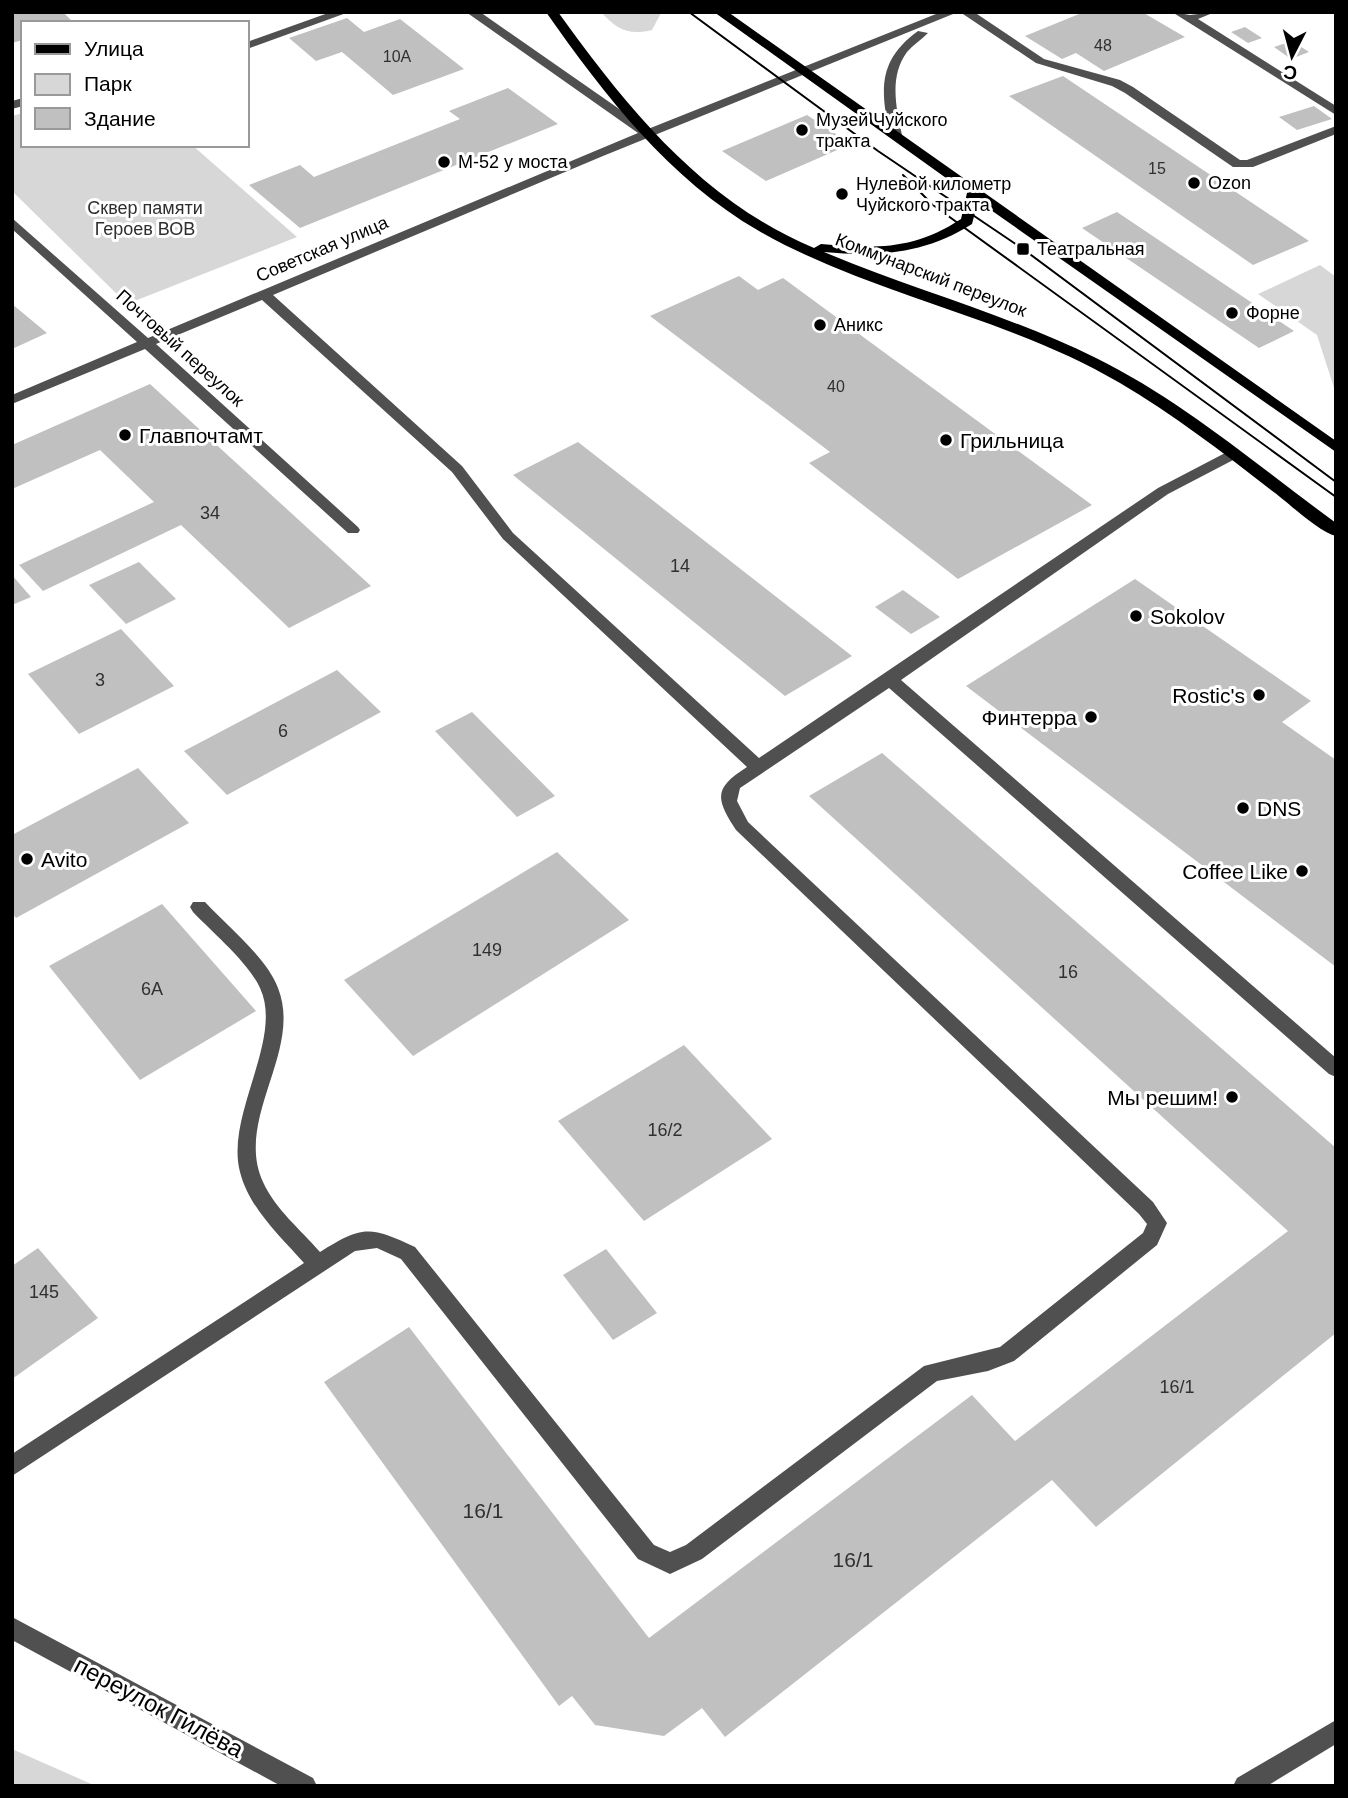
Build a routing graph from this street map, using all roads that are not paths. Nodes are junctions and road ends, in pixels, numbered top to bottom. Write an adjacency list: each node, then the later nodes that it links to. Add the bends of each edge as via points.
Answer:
1 (344, 12): 9 (street)
2 (472, 12): 13 (street)
3 (552, 12): 13 (main road, Коммунарский переулок)
4 (720, 12): 10 (main road)
5 (954, 12): 10 (street, Советская улица); 14 (street, via 905,43 894,61 889,106)
6 (966, 12): 12 (street, via 1040,61 1129,90 1237,164 1249,164)
7 (1209, 12): 8 (street)
8 (1183, 15): 11 (street)
9 (248, 46)
10 (806, 71): 13 (street, Советская улица); 14 (main road)
11 (1336, 111)
12 (1336, 130)
13 (647, 134): 17 (main road, Коммунарский переулок, via 716,198); 18 (street, Советская улица)
14 (896, 135): 15 (main road)
15 (974, 191): 17 (main road, via 967,221 915,249 858,251); 21 (main road)
16 (12, 222): 19 (street, Почтовый переулок)
17 (803, 246): 22 (main road, Коммунарский переулок, via 1010,324 1094,363 1149,395)
18 (262, 293): 19 (street, Советская улица); 26 (street, via 457,469 508,536)
19 (145, 342): 20 (street, Советская улица); 23 (street, Почтовый переулок)
20 (12, 400)
21 (1336, 448)
22 (1232, 455): 24 (main road, Коммунарский переулок); 25 (street, via 1163,491)
23 (353, 530)
24 (1336, 531)
25 (890, 680): 26 (street); 28 (street)
26 (758, 767): 29 (street, via 733,784 727,794 727,804 742,826 1146,1208 1157,1223 1150,1238 1007,1354 984,1365 959,1365 932,1373 694,1552 670,1563 646,1552 408,1253 378,1239 351,1243)
27 (199, 907): 29 (street, via 269,987 275,1008 248,1133 249,1170 264,1199)
28 (1336, 1069)
29 (318, 1264): 30 (street)
30 (12, 1466)
31 (12, 1628): 33 (street, переулок Гилёва)
32 (1336, 1731): 34 (street)
33 (305, 1786)
34 (1245, 1786)

